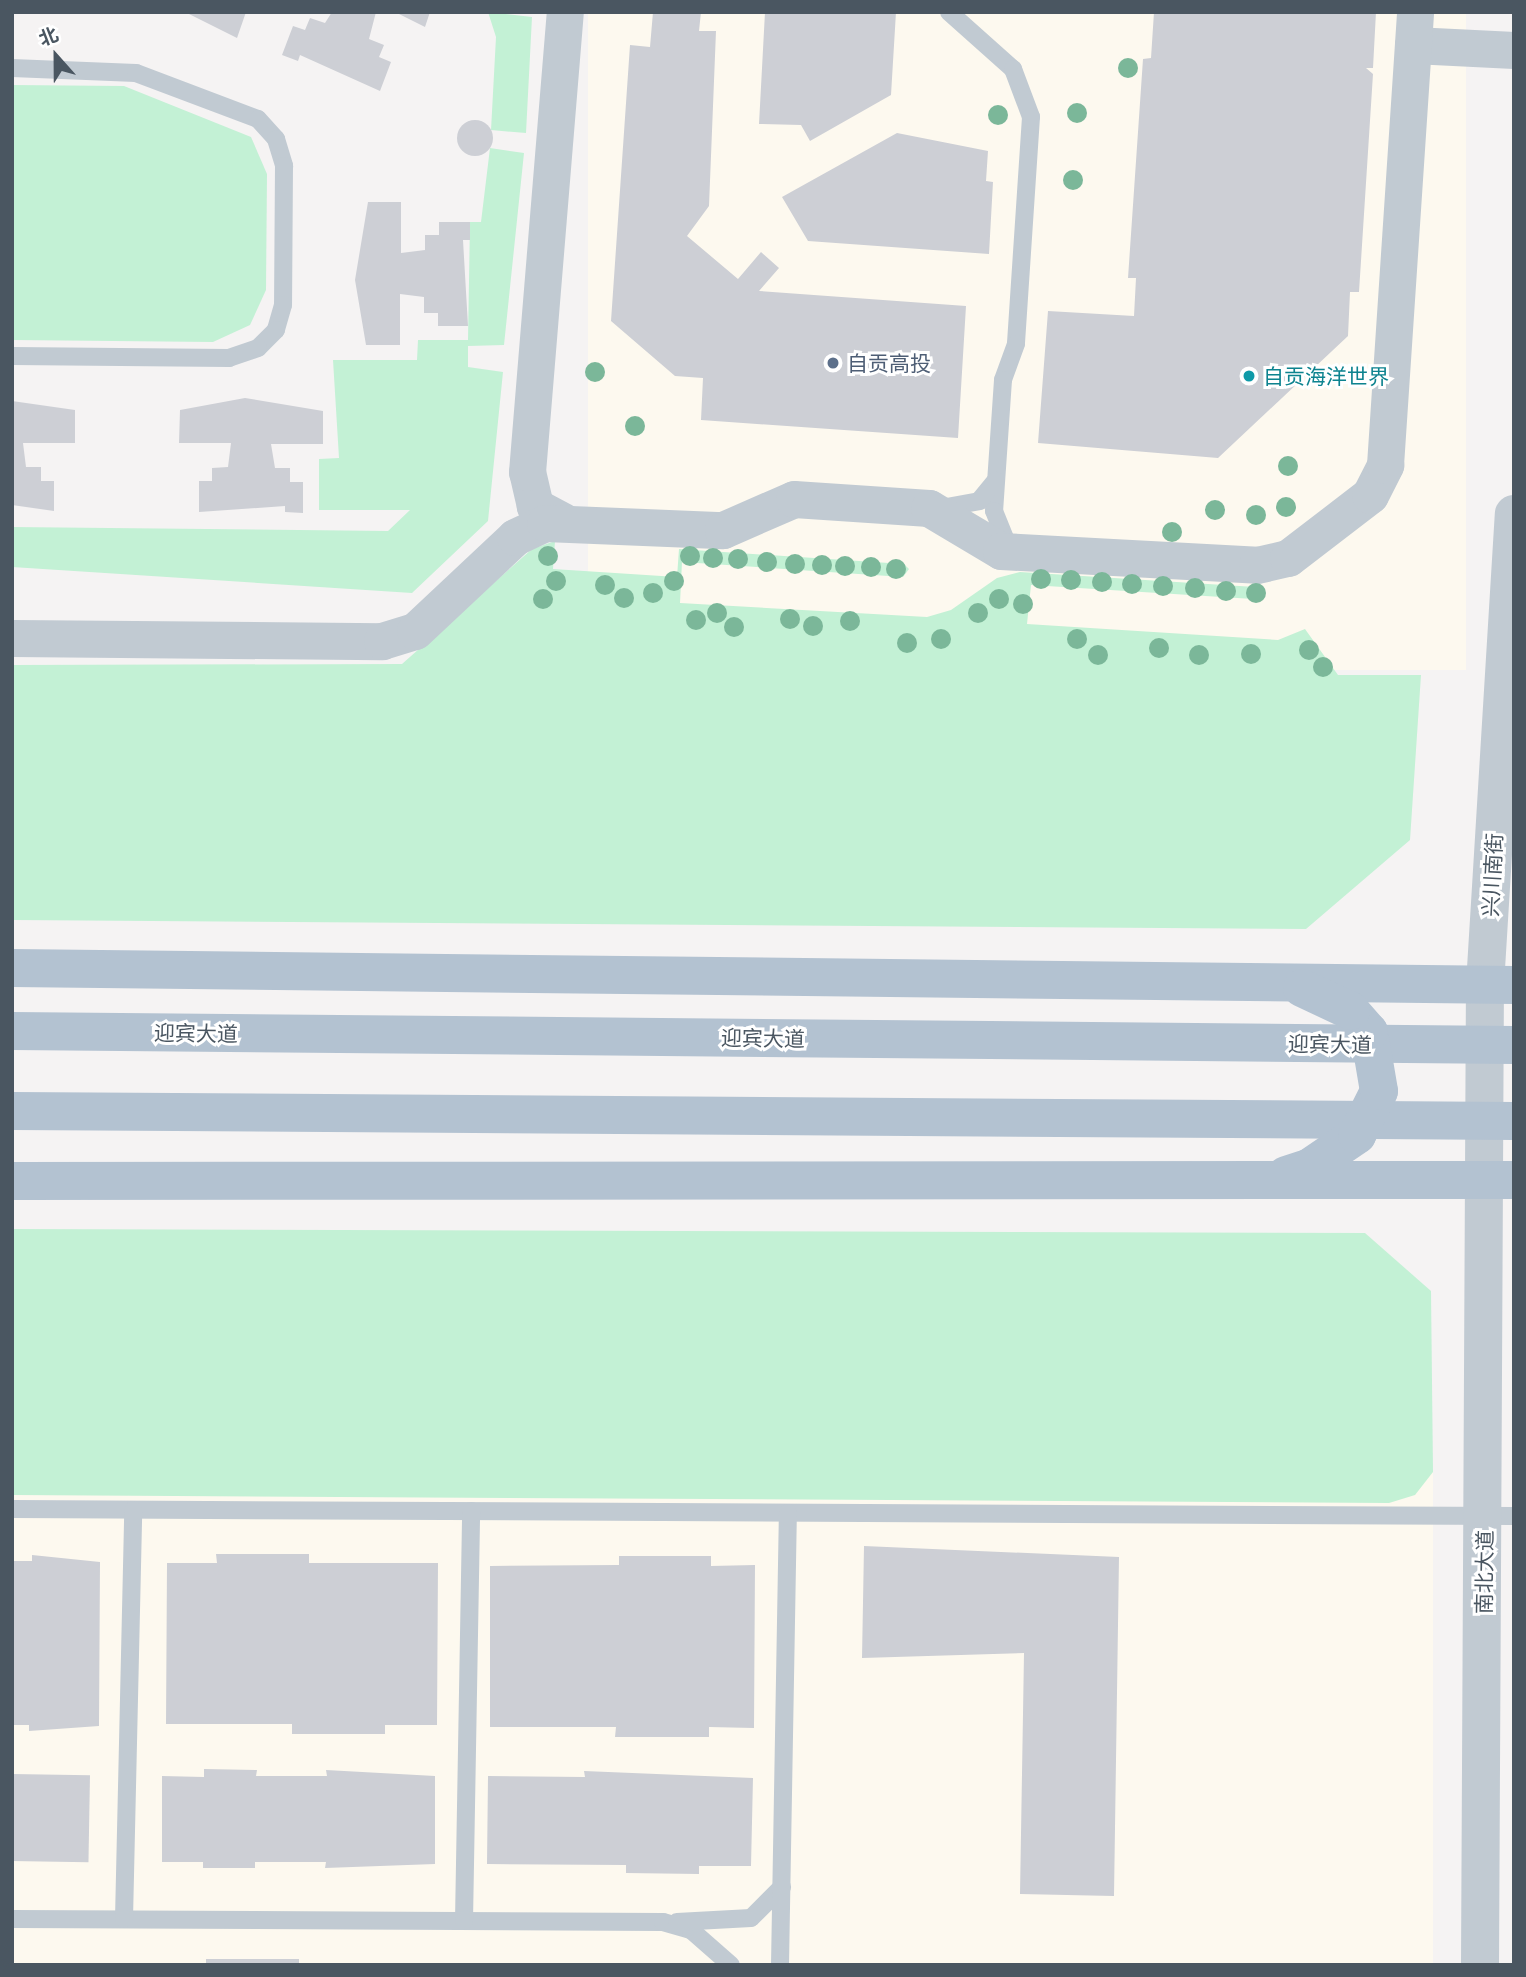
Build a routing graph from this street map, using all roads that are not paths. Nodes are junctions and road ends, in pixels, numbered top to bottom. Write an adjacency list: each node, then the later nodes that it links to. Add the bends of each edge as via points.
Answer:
1 (565, 14): 7 (street)
2 (949, 15): 8 (lane, via 1013,69 1031,117 1016,344 1003,380)
3 (1414, 29): 4 (street); 13 (street, via 1385,465 1370,495 1288,558 1257,565)
4 (1514, 50)
5 (12, 68): 6 (lane, via 130,70 252,115 276,139 284,180 281,314 258,348 229,358)
6 (12, 356)
7 (527, 472): 11 (street, via 535,506); 12 (street)
8 (996, 478): 9 (lane, via 988,494 969,506); 13 (lane, via 995,521)
9 (916, 506): 11 (street, via 783,500 741,524 706,530); 13 (street, via 941,513 988,547)
10 (1514, 514): 17 (street, 兴川南街)
11 (563, 521): 12 (street)
12 (514, 537): 14 (street, via 400,638)
13 (1016, 552)
14 (12, 638)
15 (12, 968): 16 (main road)
16 (1282, 982): 17 (main road); 24 (main road, via 1327,996 1351,1011 1369,1032 1380,1091 1357,1136 1310,1167)
17 (1500, 985): 22 (street, 兴川南街)
18 (12, 1031): 19 (main road, 迎宾大道)
19 (1514, 1045)
20 (12, 1111): 21 (main road)
21 (1514, 1121)
22 (1501, 1180): 24 (main road); 29 (street, 南北大道)
23 (12, 1181): 24 (main road)
24 (1267, 1181)
25 (12, 1509): 26 (lane)
26 (133, 1510): 27 (lane); 32 (lane)
27 (471, 1511): 28 (lane); 33 (lane)
28 (788, 1513): 29 (lane); 30 (lane)
29 (1499, 1518): 37 (street, 南北大道)
30 (782, 1886): 34 (lane, via 751,1918); 36 (lane)
31 (12, 1919): 32 (lane)
32 (124, 1919): 33 (lane)
33 (464, 1921): 34 (lane)
34 (663, 1922): 35 (lane, via 691,1930)
35 (731, 1965)
36 (780, 1965)
37 (1480, 1965)

